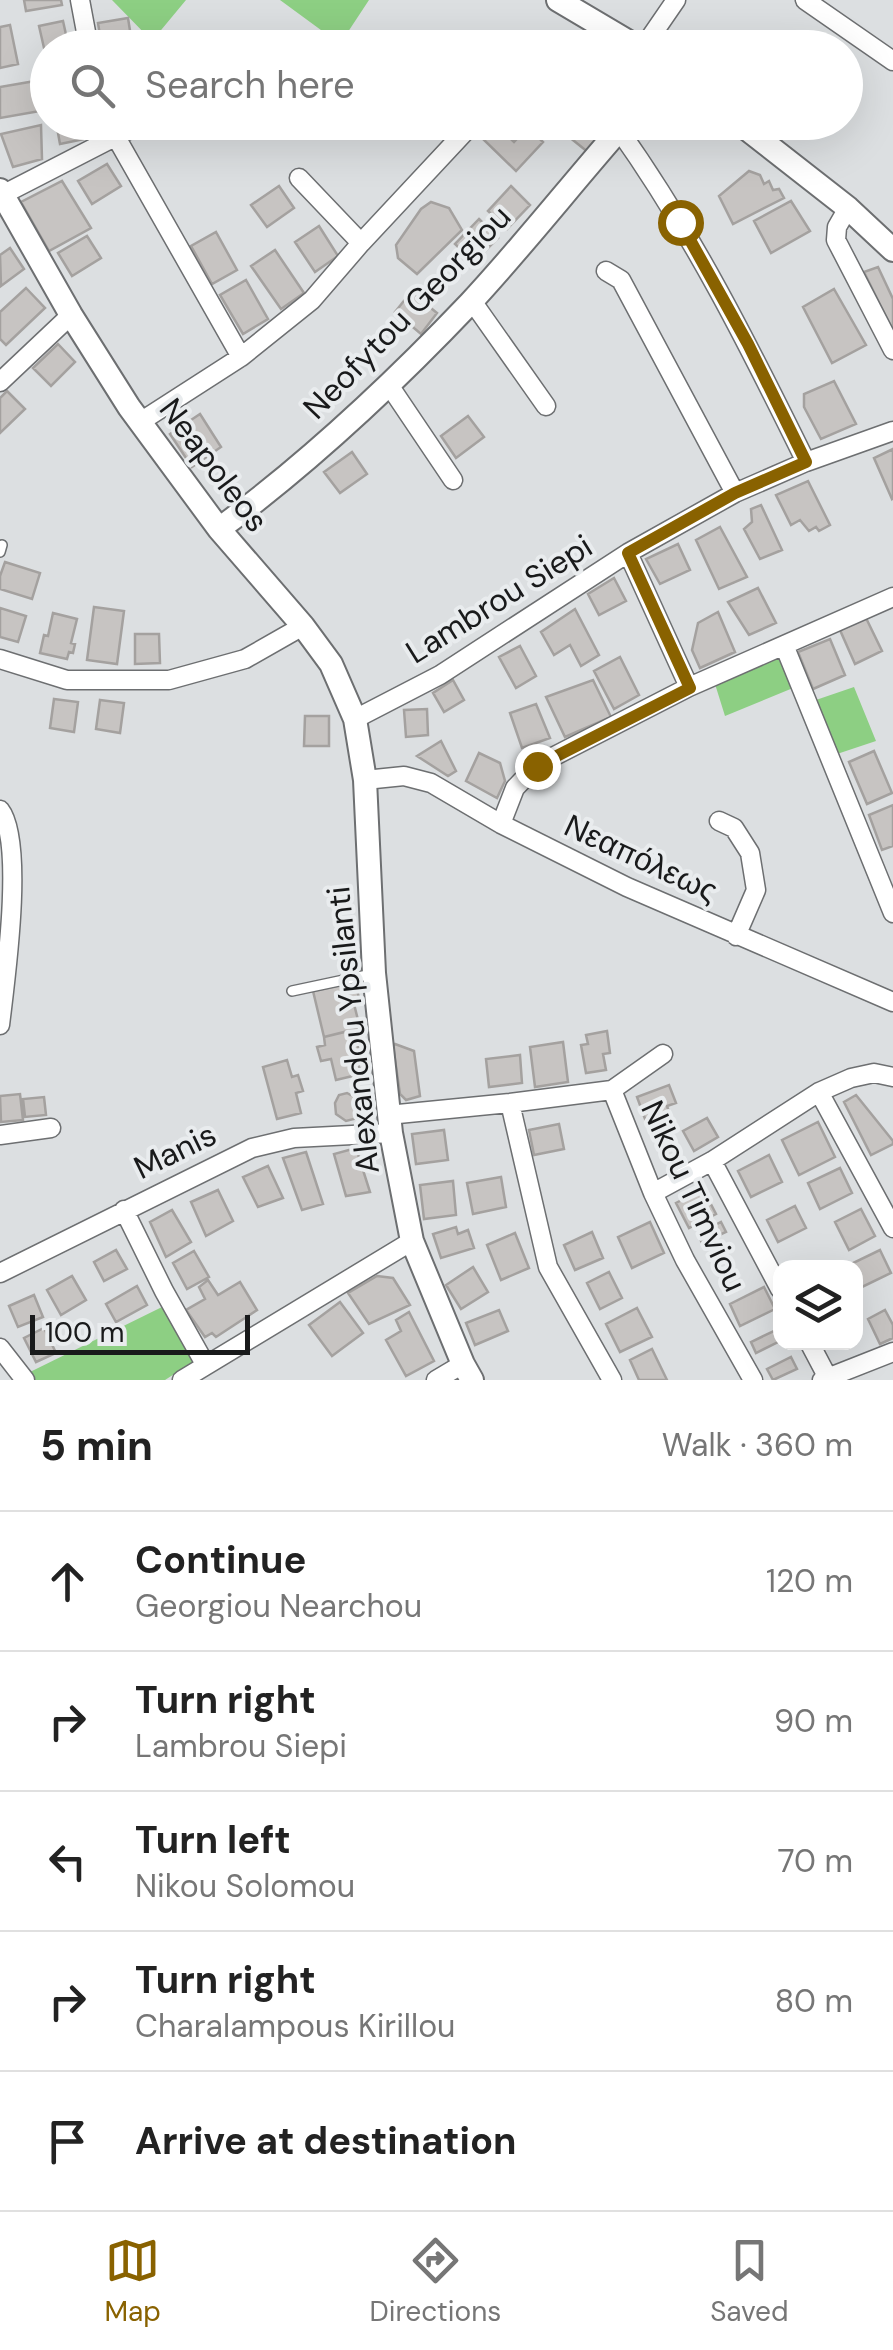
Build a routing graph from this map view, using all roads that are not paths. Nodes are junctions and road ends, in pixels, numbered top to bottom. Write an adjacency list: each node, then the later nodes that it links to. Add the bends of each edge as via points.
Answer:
1 (80, 0): 5 (street)
2 (558, 0): 6 (main road)
3 (676, 0): 7 (street)
4 (805, 0): 8 (street)
5 (85, 30)
6 (609, 30)
7 (654, 30)
8 (848, 30)
9 (863, 40): 10 (street)
10 (893, 61)
11 (95, 140): 18 (street)
12 (119, 140): 27 (street)
13 (457, 140): 21 (street)
14 (611, 140): 24 (main road, Neofytou Georgiou)
15 (631, 140): 33 (street, via 748,344)
16 (761, 140): 19 (main road)
17 (299, 178): 21 (street)
18 (1, 192): 20 (main road, Neapoleos)
19 (848, 208): 22 (main road); 26 (street, via 836,240)
20 (7, 223): 25 (main road, Neapoleos)
21 (361, 243): 27 (street, via 312,300)
22 (893, 250)
23 (606, 271): 35 (street, via 621,280)
24 (472, 301): 29 (main road, Neofytou Georgiou); 30 (street)
25 (71, 314): 28 (street); 31 (main road, Neapoleos)
26 (893, 350)
27 (240, 357): 31 (street)
28 (0, 382)
29 (388, 385): 34 (street); 36 (main road, Neofytou Georgiou)
30 (546, 406)
31 (140, 422): 36 (main road, Neapoleos)
32 (893, 431): 33 (street, Lambrou Siepi)
33 (806, 462): 35 (street, Lambrou Siepi)
34 (453, 480)
35 (735, 493): 37 (street, Lambrou Siepi)
36 (219, 529): 39 (main road, Neapoleos)
37 (628, 553): 42 (street); 43 (street, Lambrou Siepi, via 440,675)
38 (893, 598): 40 (street)
39 (303, 626): 41 (street, via 244,659 169,680 67,680); 43 (main road, Neapoleos, via 331,664)
40 (784, 645): 42 (street); 48 (street)
41 (0, 659)
42 (690, 688): 47 (street, via 537,766 514,788)
43 (355, 719): 44 (main road, Neapoleos)
44 (364, 780): 47 (street, Νεαπόλεως, via 404,776 431,782); 51 (main road, Alexandou Ypsilanti)
45 (0, 810): 49 (street, via 12,850)
46 (719, 821): 50 (street, via 734,828 750,853 756,890)
47 (502, 824): 50 (street, Νεαπόλεως)
48 (893, 913)
49 (5, 915): 54 (street)
50 (736, 936): 53 (street, Νεαπόλεως)
51 (374, 973): 52 (lane); 60 (main road, Alexandou Ypsilanti)
52 (292, 992)
53 (893, 1002)
54 (0, 1021)
55 (662, 1054): 57 (street)
56 (893, 1077): 58 (street, via 874,1073)
57 (612, 1090): 59 (street, Manis); 64 (street, Nikou Timviou)
58 (819, 1092): 63 (street); 66 (street)
59 (510, 1103): 60 (street, Manis); 79 (street, via 548,1267)
60 (389, 1124): 65 (street, Manis, via 252,1148); 67 (main road, Alexandou Ypsilanti)
61 (51, 1128): 62 (street)
62 (0, 1135)
63 (712, 1161): 64 (street); 69 (street)
64 (653, 1192): 80 (street, Nikou Timviou)
65 (124, 1210): 68 (street, Manis); 73 (street)
66 (893, 1228)
67 (412, 1241): 73 (street); 74 (main road, Alexandou Ypsilanti)
68 (0, 1273)
69 (773, 1276)
70 (0, 1348): 76 (street)
71 (813, 1350): 75 (street)
72 (893, 1352): 75 (street)
73 (206, 1364): 77 (street)
74 (467, 1372): 78 (street)
75 (826, 1379)
76 (25, 1380)
77 (182, 1380)
78 (436, 1380)
79 (612, 1380)
80 (753, 1380)

